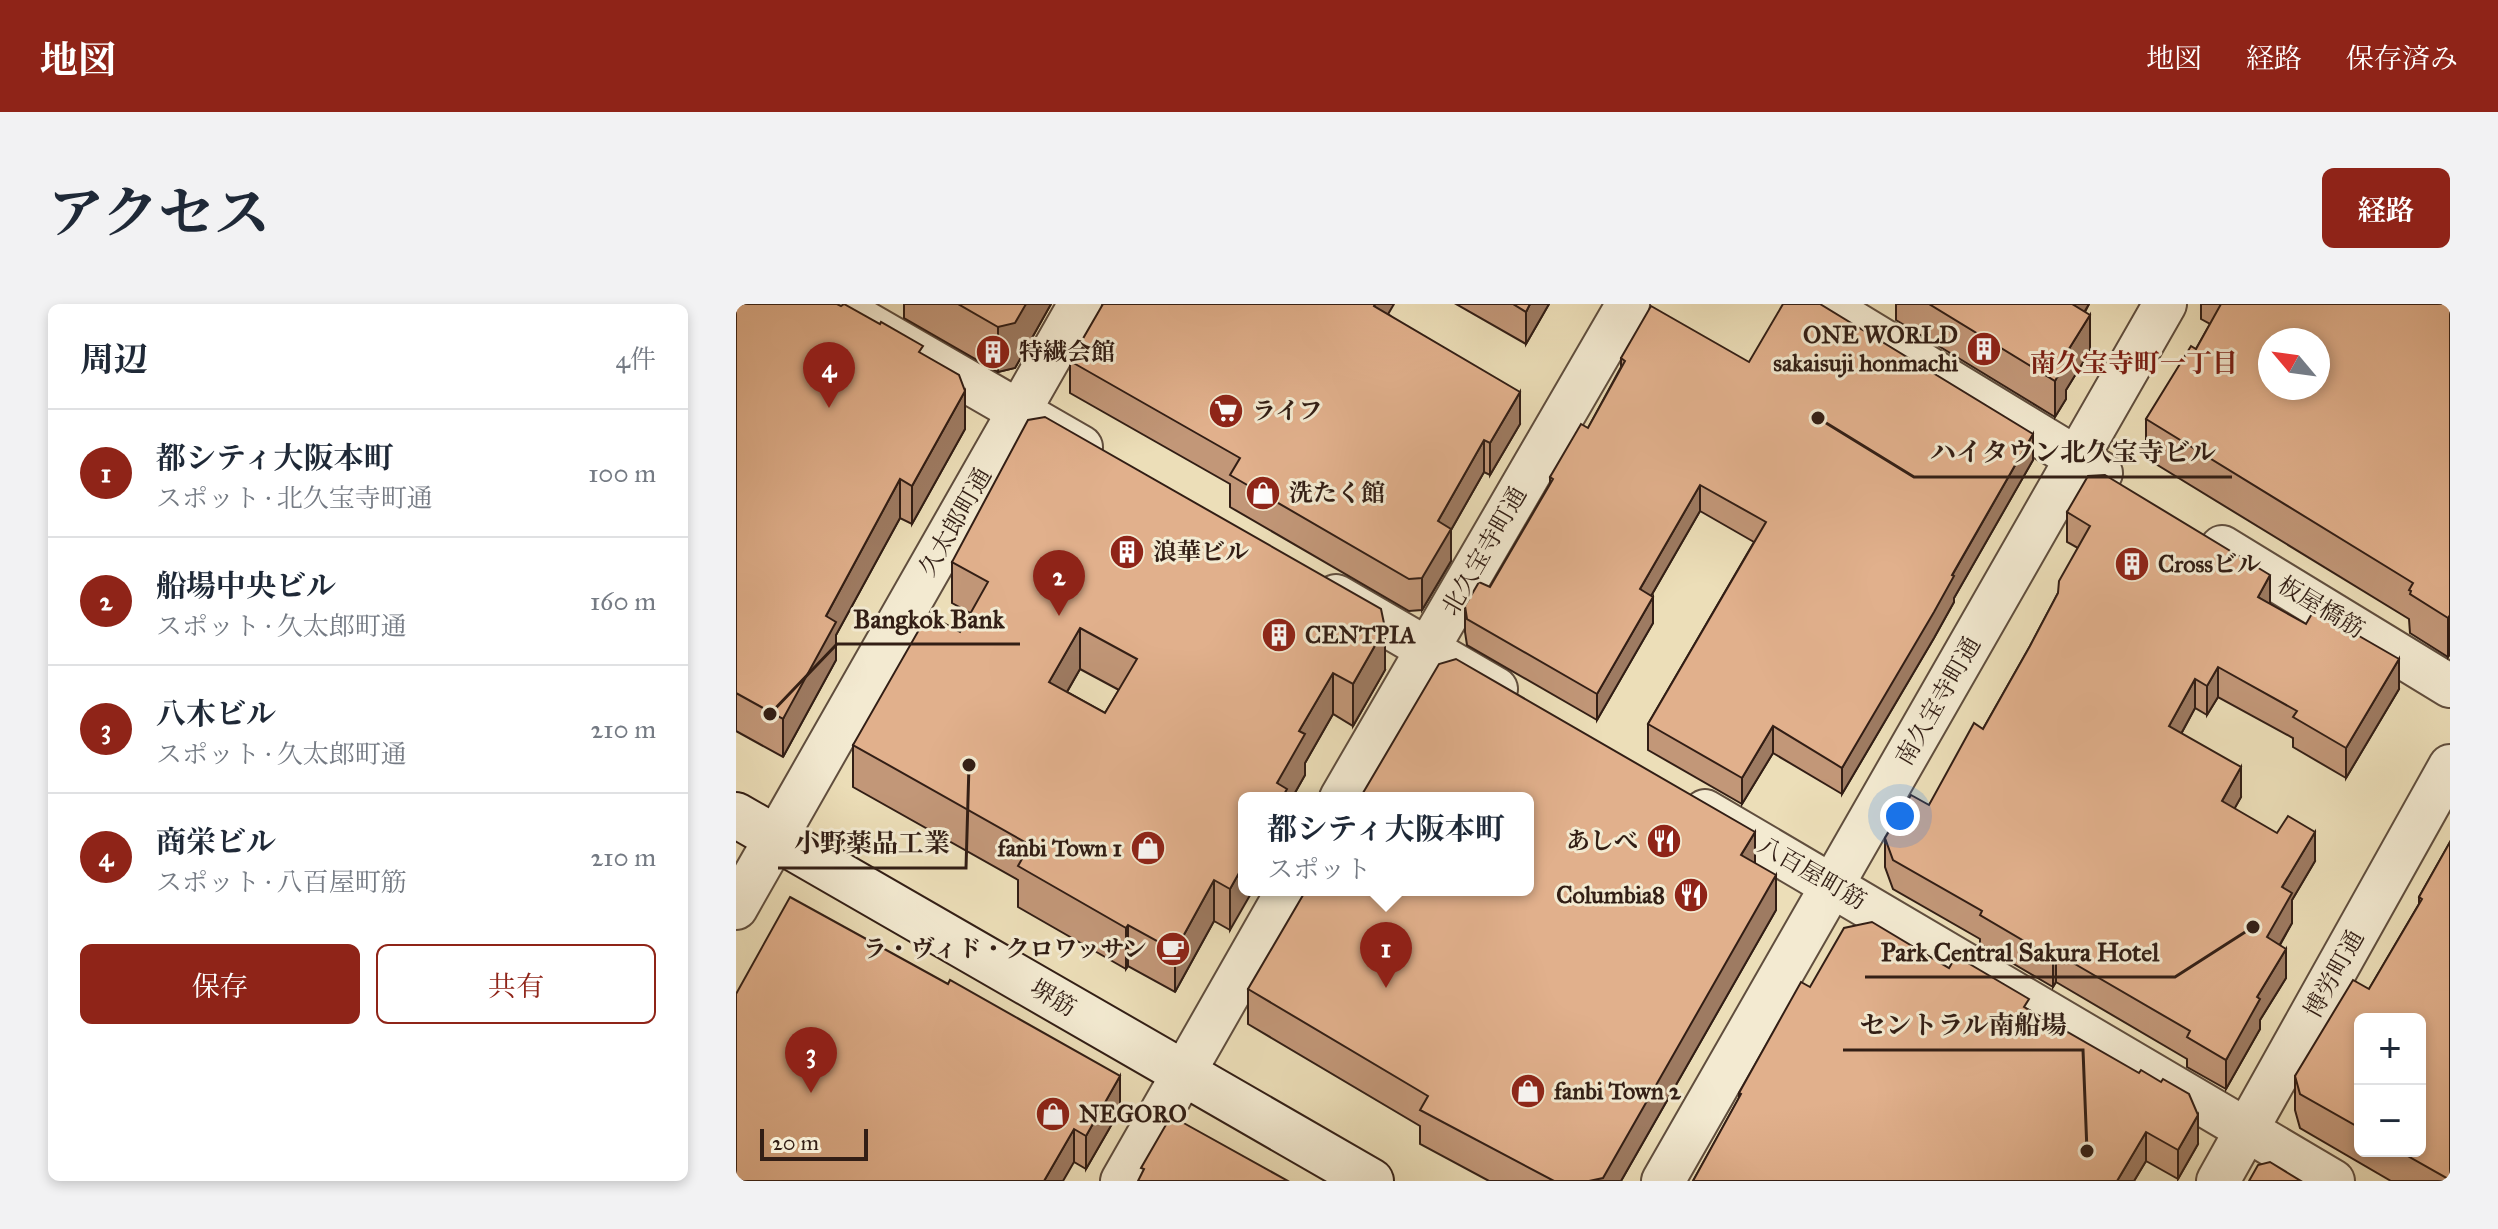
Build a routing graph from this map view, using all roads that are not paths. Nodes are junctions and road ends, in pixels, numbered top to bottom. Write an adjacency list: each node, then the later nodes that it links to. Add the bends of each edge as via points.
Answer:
1 (833, 304): 6 (street)
2 (1080, 304): 6 (street, 久太郎町通)
3 (1628, 304): 12 (street, 北久宝寺町通)
4 (1823, 304): 7 (street)
5 (2165, 304): 7 (street, 南久宝寺町通)
6 (1019, 411): 8 (street); 19 (street, 久太郎町通)
7 (2077, 458): 9 (street); 20 (street, 南久宝寺町通)
8 (1114, 466)
9 (2128, 489)
10 (2195, 530): 13 (street, 板屋橋筋)
11 (1304, 577): 12 (street)
12 (1426, 649): 14 (street); 17 (street, 北久宝寺町通)
13 (2450, 686)
14 (1522, 704)
15 (2450, 766): 24 (street, 博労町通)
16 (1672, 791): 20 (street, 八百屋町筋)
17 (1344, 792)
18 (736, 815): 19 (main road, 堺筋)
19 (775, 837): 22 (street, 久太郎町通); 23 (main road, 堺筋)
20 (1833, 885): 24 (street, 八百屋町筋); 27 (street, 南久宝寺町通)
21 (1285, 896): 23 (street)
22 (736, 908)
23 (1183, 1074): 25 (street); 26 (main road, 堺筋)
24 (2246, 1130): 28 (street, 博労町通); 29 (street, 八百屋町筋)
25 (1122, 1181)
26 (1371, 1181)
27 (1663, 1181)
28 (2218, 1181)
29 (2333, 1181)

